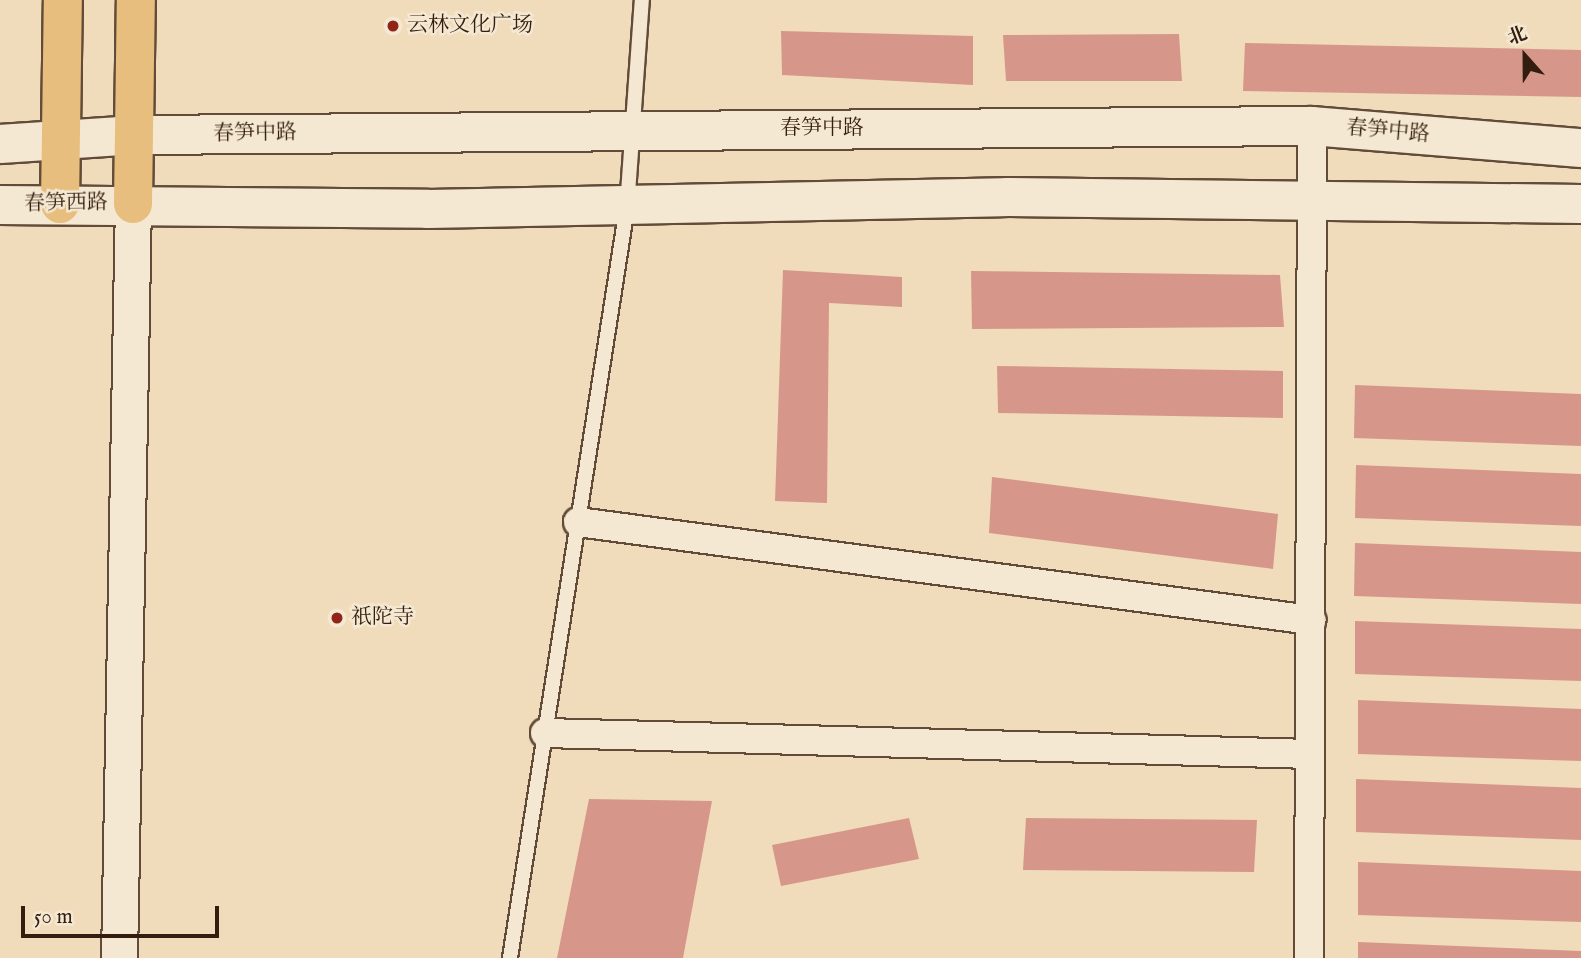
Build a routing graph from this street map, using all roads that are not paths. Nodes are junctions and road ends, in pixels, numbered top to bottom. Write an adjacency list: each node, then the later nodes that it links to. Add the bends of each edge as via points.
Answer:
1 (63, 0): 7 (main road)
2 (136, 0): 6 (main road)
3 (642, 0): 5 (lane)
4 (1312, 126): 5 (main road, 春笋中路); 9 (main road, 春笋中路); 10 (street)
5 (634, 130): 6 (main road, 春笋中路); 15 (lane)
6 (136, 135): 7 (main road, 春笋中路); 12 (main road)
7 (62, 143): 8 (main road); 11 (main road)
8 (0, 144)
9 (1581, 148)
10 (1313, 201): 13 (main road); 15 (main road, via 1009,197); 17 (street)
11 (60, 204): 12 (main road, 春笋西路); 14 (main road, 春笋西路)
12 (133, 204): 15 (main road); 20 (street)
13 (1581, 204)
14 (0, 205)
15 (627, 207): 16 (lane)
16 (578, 522): 17 (street); 18 (lane)
17 (1311, 620): 19 (street)
18 (545, 733): 19 (street); 21 (lane)
19 (1310, 754): 22 (street)
20 (119, 958)
21 (510, 958)
22 (1309, 958)

